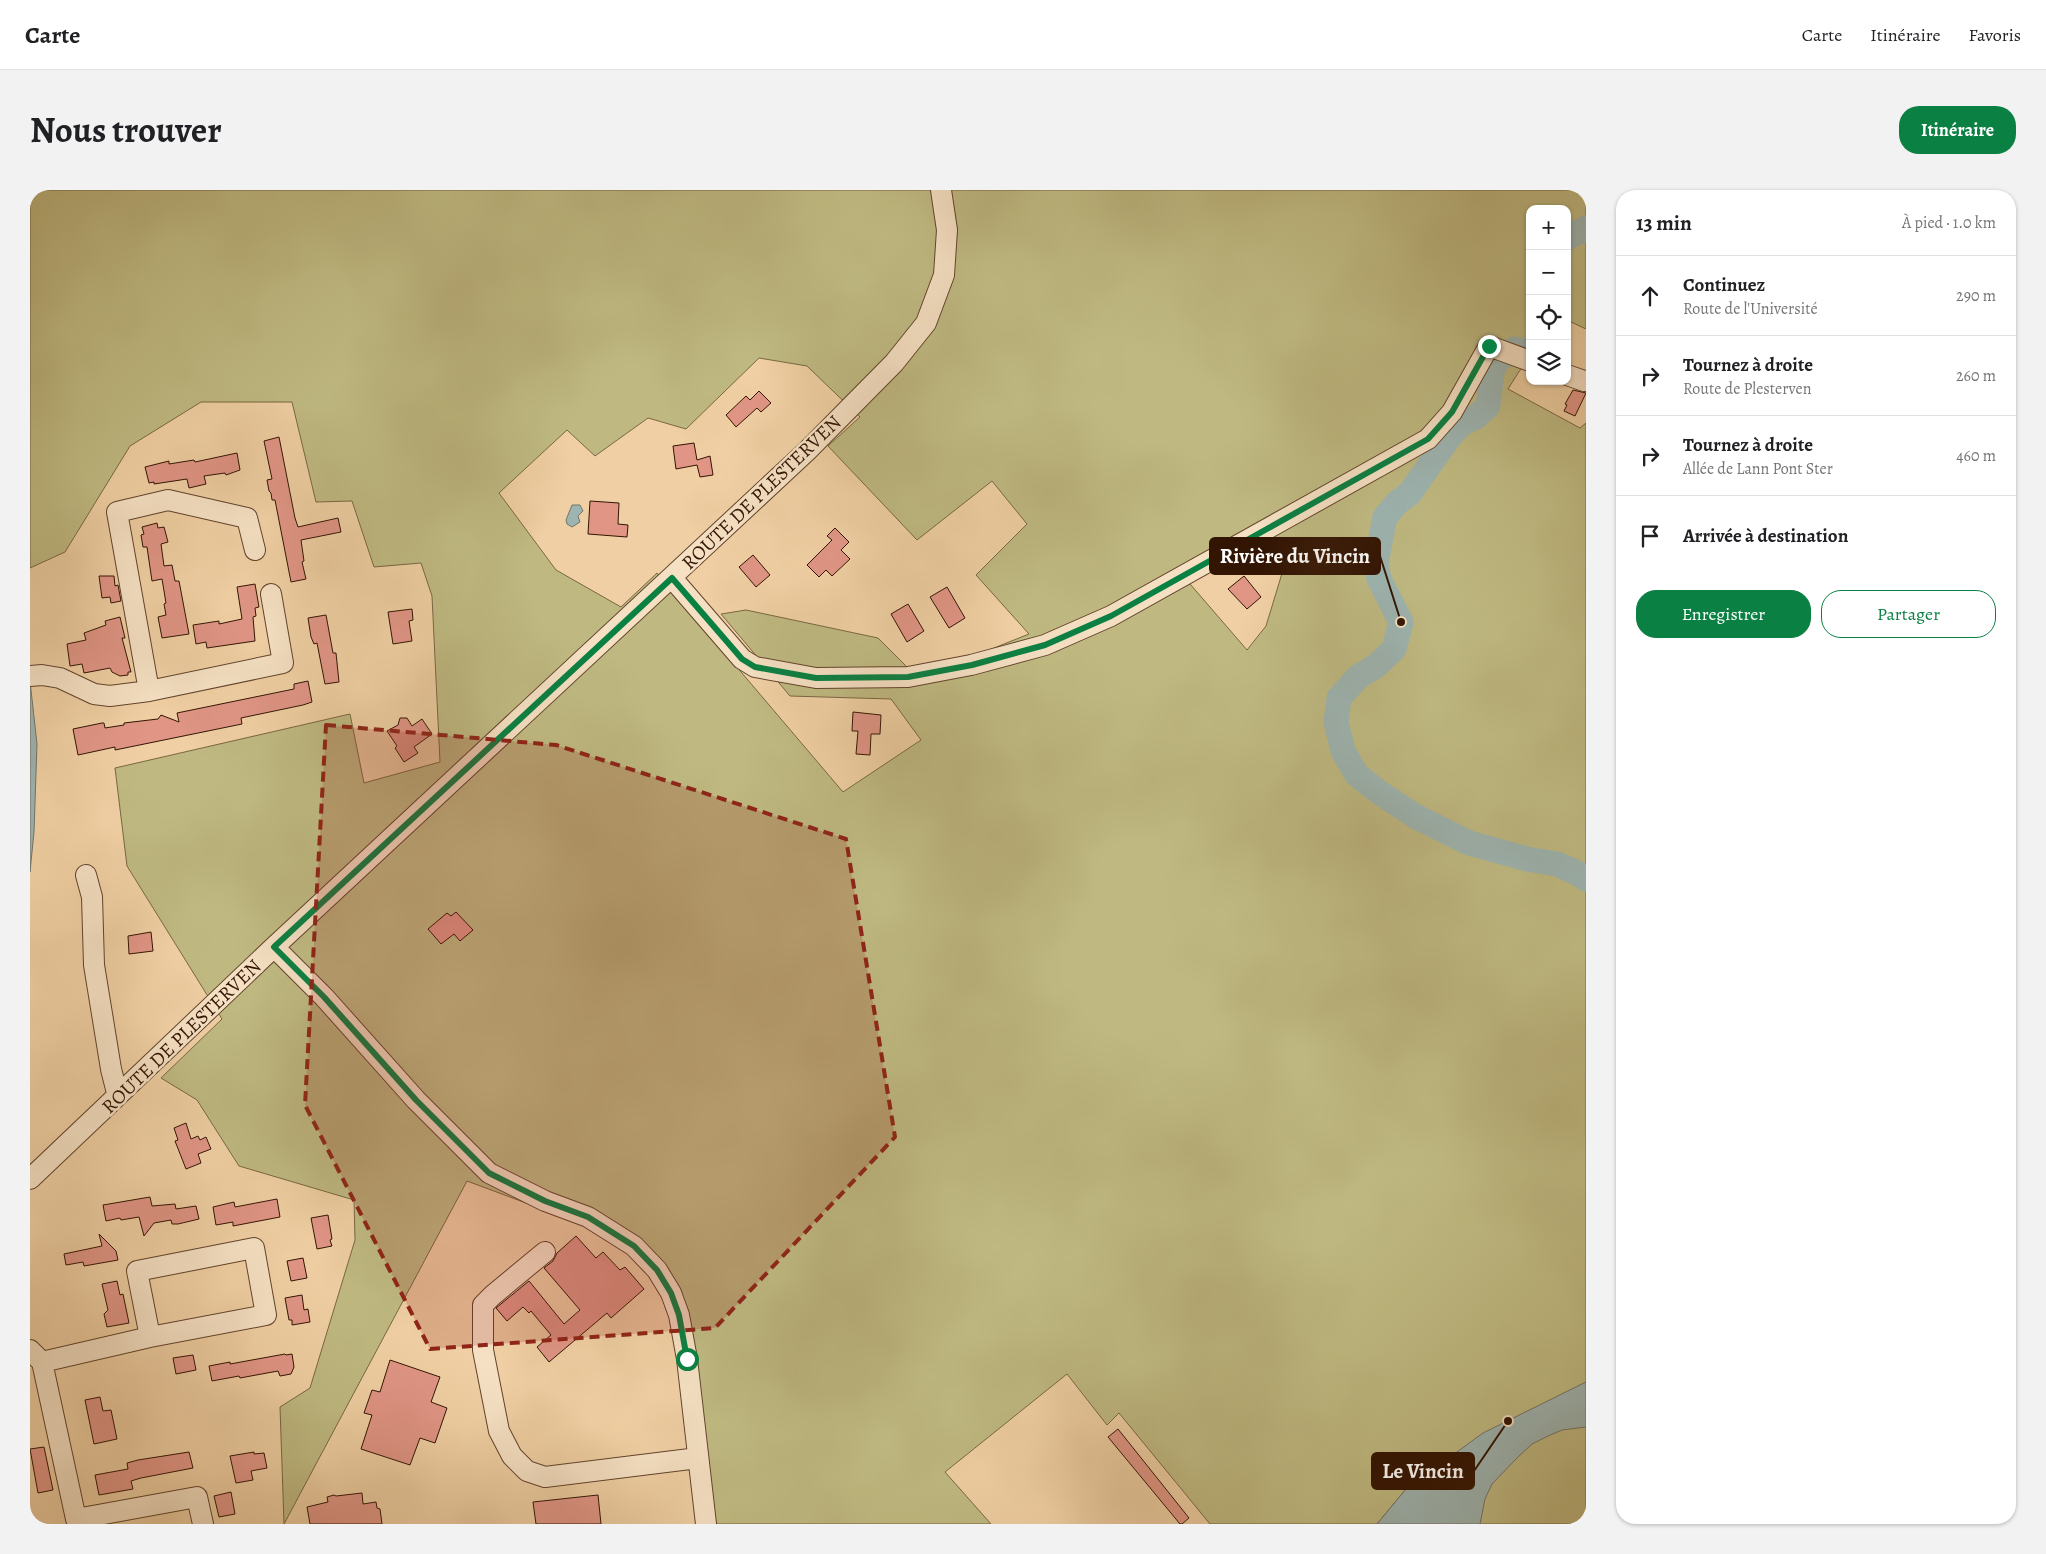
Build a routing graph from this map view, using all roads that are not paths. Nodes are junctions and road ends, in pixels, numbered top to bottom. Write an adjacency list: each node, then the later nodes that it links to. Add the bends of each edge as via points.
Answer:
1 (941, 190): 4 (street, ROUTE DE PLESTERVEN, via 947,230 944,275 926,323 868,390)
2 (1515, 355): 4 (street, via 1489,346 1452,412 1428,439 1111,616 1045,645 972,665 908,677 816,678 755,667 742,659)
3 (255, 550): 7 (street, via 247,518 168,500 118,512)
4 (672, 578): 9 (street, ROUTE DE PLESTERVEN)
5 (271, 594): 7 (street, via 283,663)
6 (30, 676): 7 (street, via 60,678 94,694 110,696)
7 (149, 691)
8 (86, 875): 10 (street, via 92,897 94,965 111,1069)
9 (274, 947): 10 (street, ROUTE DE PLESTERVEN); 15 (street, via 324,997 416,1100 489,1173 545,1201 588,1217 634,1246 657,1270 679,1315)
10 (120, 1093): 11 (street, ROUTE DE PLESTERVEN)
11 (30, 1179)
12 (545, 1252): 15 (street, via 483,1306 483,1350 499,1431 512,1456 527,1471 545,1478)
13 (150, 1337): 13 (street, via 137,1271 254,1248 266,1315); 14 (street)
14 (36, 1356): 16 (street, via 76,1519)
15 (698, 1458): 18 (street)
16 (131, 1517): 17 (street, via 197,1497)
17 (203, 1524)
18 (706, 1524)

